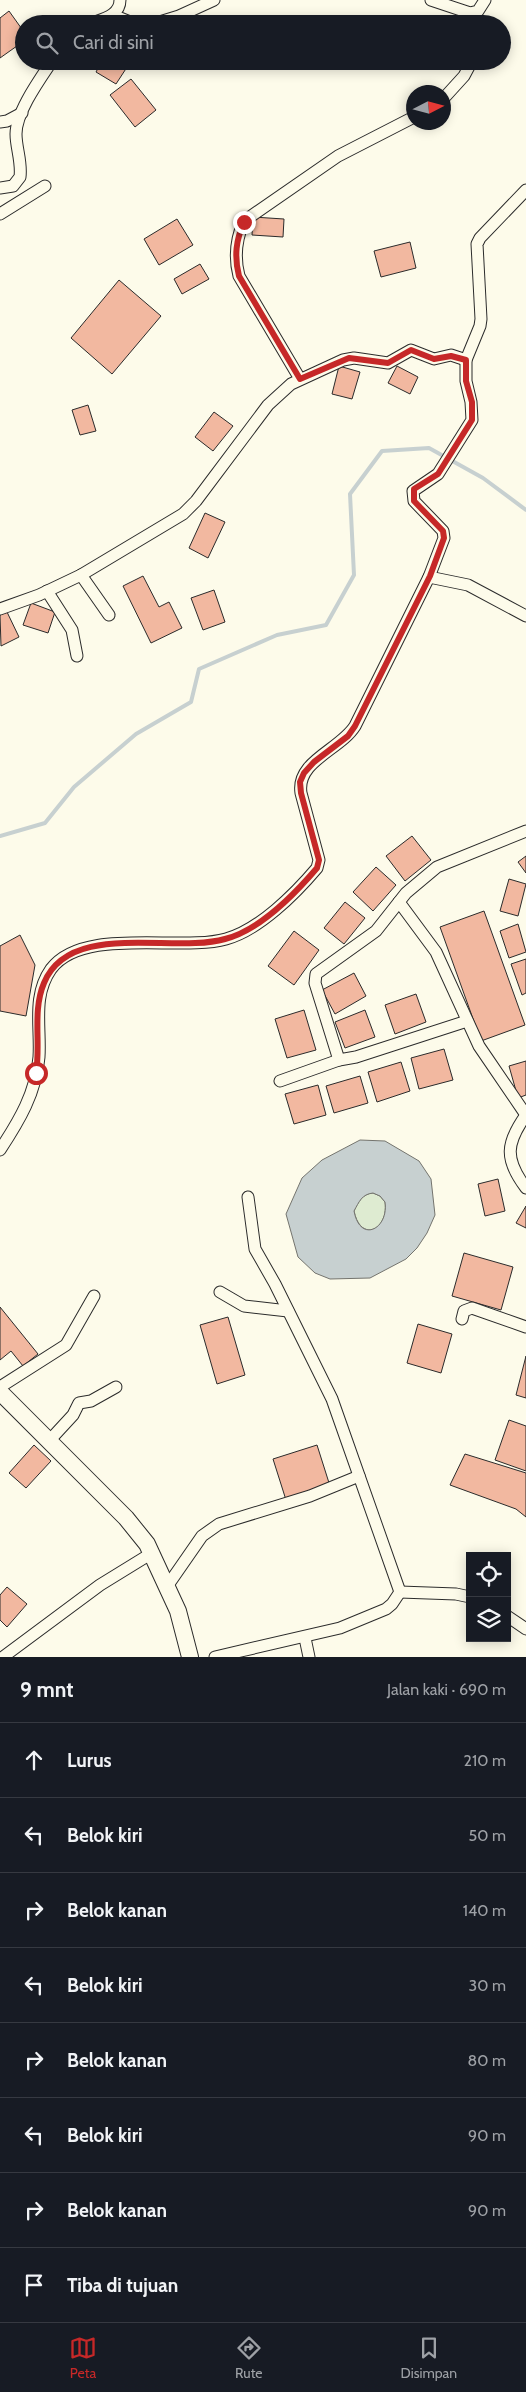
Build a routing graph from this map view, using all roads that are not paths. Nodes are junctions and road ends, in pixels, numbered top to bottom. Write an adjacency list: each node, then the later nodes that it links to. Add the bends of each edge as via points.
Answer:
1 (121, 0): 5 (street)
2 (214, 0): 6 (street)
3 (431, 0): 4 (street, via 471,13 478,11)
4 (485, 0)
5 (113, 15)
6 (181, 15)
7 (47, 70): 10 (street)
8 (467, 70): 9 (street)
9 (451, 90)
10 (22, 113): 12 (street); 14 (street, via 16,133 20,177 13,186)
11 (406, 120): 18 (street, via 338,156 244,222 240,230 236,260 239,276)
12 (0, 122)
13 (45, 186): 16 (street)
14 (0, 188)
15 (526, 190): 17 (street, via 477,244 481,319)
16 (0, 214)
17 (466, 360): 18 (street, via 451,356 434,359 411,350 388,363 349,358); 20 (street, via 472,420 438,474 414,489 412,494 414,501 444,534)
18 (300, 379): 19 (street, via 280,392 268,405 191,507 167,525)
19 (82, 575): 21 (street); 23 (street)
20 (430, 576): 24 (street, via 468,585); 32 (street, via 352,731 314,762 302,777 301,793 319,860 317,868 275,912 250,929 225,939 104,945 73,953 57,963 43,984 40,997 39,1057 30,1095 25,1110)
21 (48, 591): 22 (street); 25 (street, via 72,630)
22 (0, 608)
23 (109, 615)
24 (526, 616)
25 (76, 656)
26 (526, 831): 27 (street, via 442,865 426,875)
27 (399, 902): 28 (street, via 436,952); 29 (street, via 376,931 316,974 315,982)
28 (467, 1021): 29 (street); 31 (street)
29 (339, 1060): 30 (street)
30 (280, 1081)
31 (526, 1115): 33 (street, via 515,1131 509,1153)
32 (0, 1150)
33 (526, 1188)
34 (248, 1197): 37 (street, via 255,1249)
35 (220, 1292): 37 (street, via 244,1306)
36 (94, 1296): 40 (street, via 66,1345)
37 (288, 1310): 44 (street, via 332,1399)
38 (462, 1319): 39 (street, via 464,1310 472,1308)
39 (526, 1327)
40 (0, 1387)
41 (116, 1387): 43 (street, via 91,1401 79,1403 73,1415)
42 (0, 1392): 43 (main road)
43 (49, 1441): 45 (main road, via 126,1518)
44 (359, 1476): 46 (street, via 310,1496 218,1524 202,1536); 47 (street)
45 (152, 1553): 46 (main road); 52 (street, via 100,1585)
46 (168, 1585): 53 (main road)
47 (400, 1592): 48 (street); 51 (street, via 386,1609)
48 (466, 1596)
49 (511, 1619): 50 (street)
50 (526, 1629)
51 (305, 1638): 54 (street); 55 (street)
52 (3, 1657)
53 (190, 1657)
54 (215, 1657)
55 (309, 1657)

